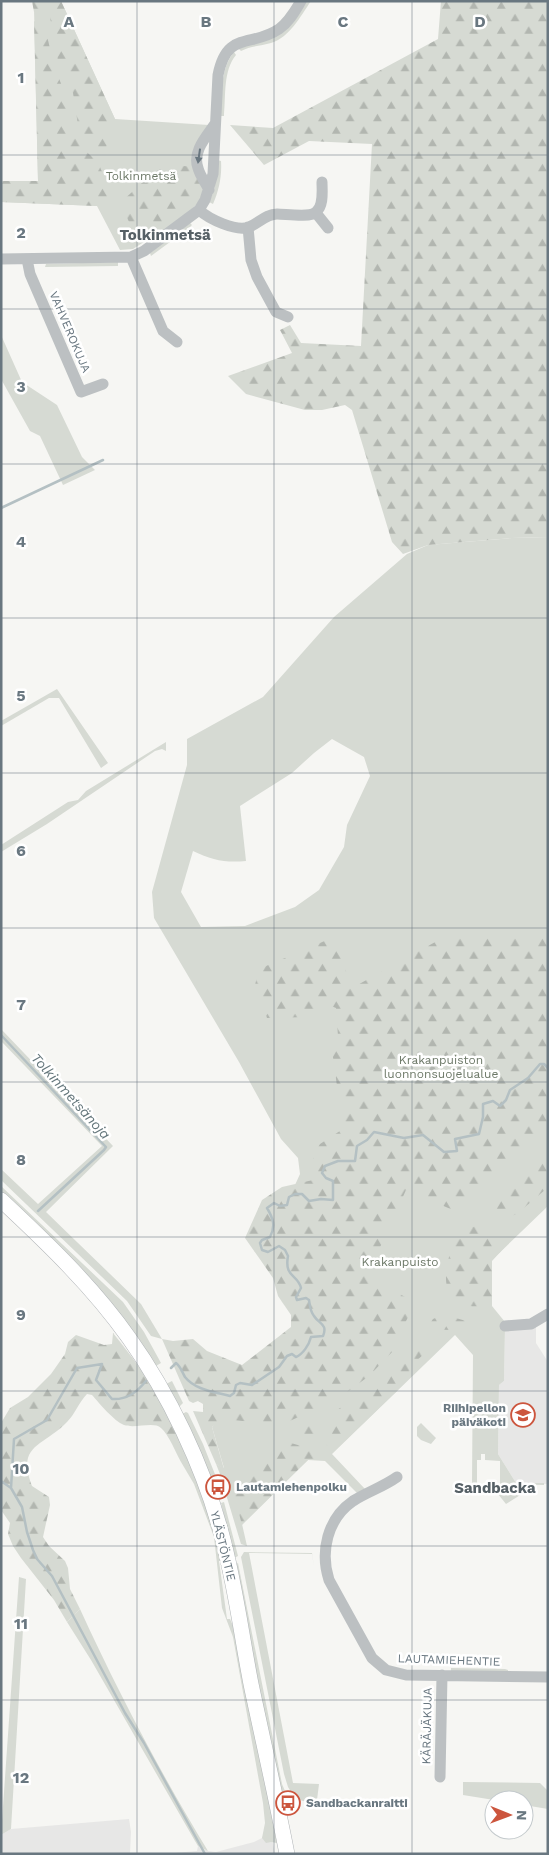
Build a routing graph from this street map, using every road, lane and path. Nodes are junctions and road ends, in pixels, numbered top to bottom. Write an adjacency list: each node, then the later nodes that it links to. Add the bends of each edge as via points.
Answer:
1 (301, 1): 2 (street, via 279,29 242,40 226,53 218,75)
2 (215, 124): 4 (street, via 215,158); 4 (street, one-way to 4, via 197,157 198,169)
3 (322, 182): 6 (street, via 321,202)
4 (209, 190): 5 (street)
5 (199, 210): 7 (street, via 220,223); 9 (street)
6 (316, 213): 7 (street, via 275,214); 8 (street)
7 (248, 227): 12 (street, via 251,260 257,277 276,312)
8 (328, 228)
9 (131, 257): 11 (street); 13 (street, via 162,331)
10 (1, 259): 11 (street)
11 (27, 259): 14 (street, VAHVEROKUJA, via 30,274 81,392)
12 (288, 317)
13 (177, 342)
14 (103, 384)
15 (1, 1200): 22 (main road, YLÄSTÖNTIE, via 86,1284 129,1337 166,1398 201,1474 229,1561)
16 (548, 1314): 17 (street, via 531,1324)
17 (505, 1326)
18 (397, 1477): 19 (street, LAUTAMIEHENTIE, via 343,1510 326,1540 326,1570 377,1663 395,1673)
19 (442, 1676): 20 (street, LAUTAMIEHENTIE); 21 (street, KÄRÄJÄKUJA)
20 (548, 1677)
21 (440, 1777)
22 (285, 1838): 23 (main road, YLÄSTÖNTIE); 24 (main road, YLÄSTÖNTIE)
23 (287, 1854)
24 (294, 1854)

